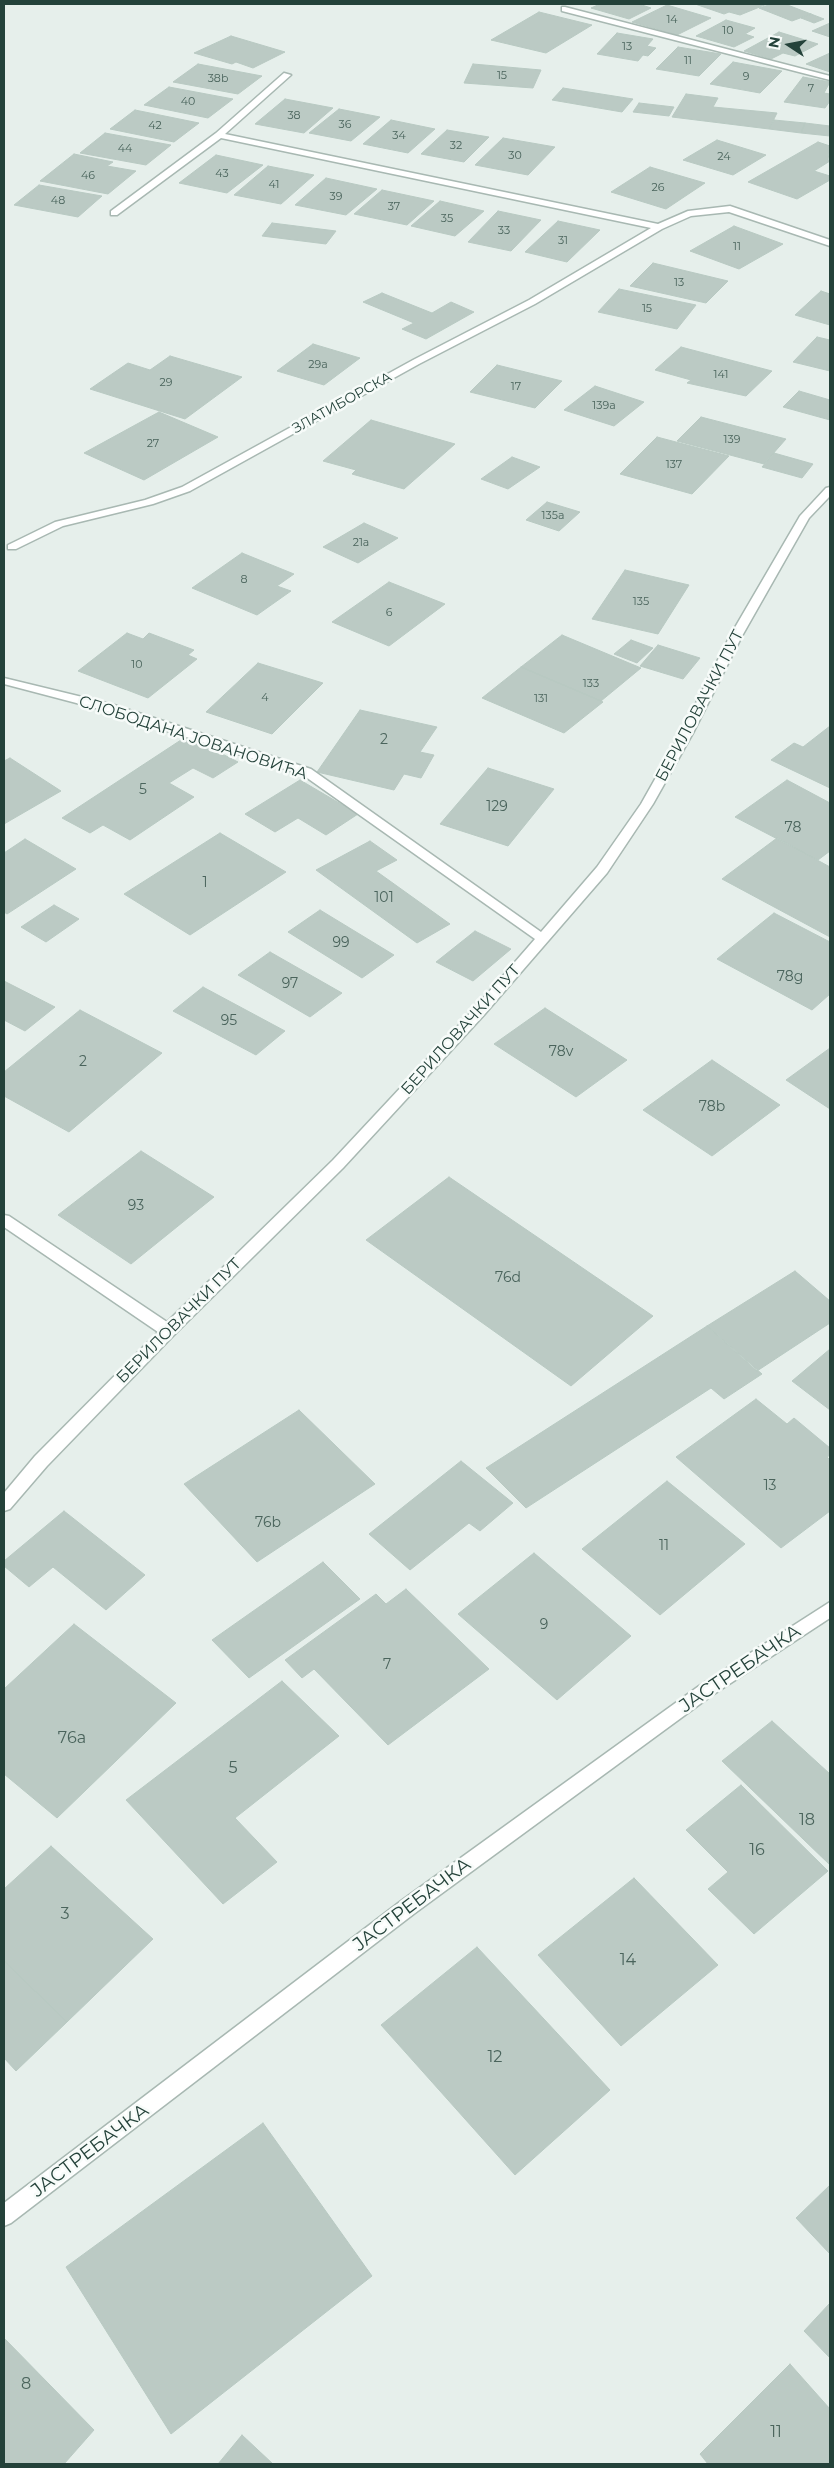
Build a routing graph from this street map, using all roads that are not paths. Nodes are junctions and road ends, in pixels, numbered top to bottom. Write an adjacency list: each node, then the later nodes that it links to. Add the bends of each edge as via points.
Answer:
1 (565, 9): 3 (street)
2 (287, 75): 4 (street)
3 (830, 78)
4 (218, 134): 5 (street); 6 (street)
5 (114, 213)
6 (659, 226): 7 (street, ЗЛАТИБОРСКА, via 694,213 730,209); 9 (street, ЗЛАТИБОРСКА, via 532,302 186,488 149,502 59,524)
7 (830, 244)
8 (830, 490): 11 (street, БЕРИЛОВАЧКИ ПУТ, via 804,516 736,636 688,733 646,804 602,870)
9 (12, 547)
10 (4, 681): 11 (street, СЛОБОДАНА ЈОВАНОВИЋА, via 107,707 307,772)
11 (543, 940): 13 (street, БЕРИЛОВАЧКИ ПУТ, via 338,1164)
12 (4, 1220): 13 (street)
13 (168, 1331): 14 (street, БЕРИЛОВАЧКИ ПУТ)
14 (4, 1504)
15 (830, 1609): 16 (street, ЈАСТРЕБАЧКА, via 705,1691 408,1907)
16 (4, 2216)

